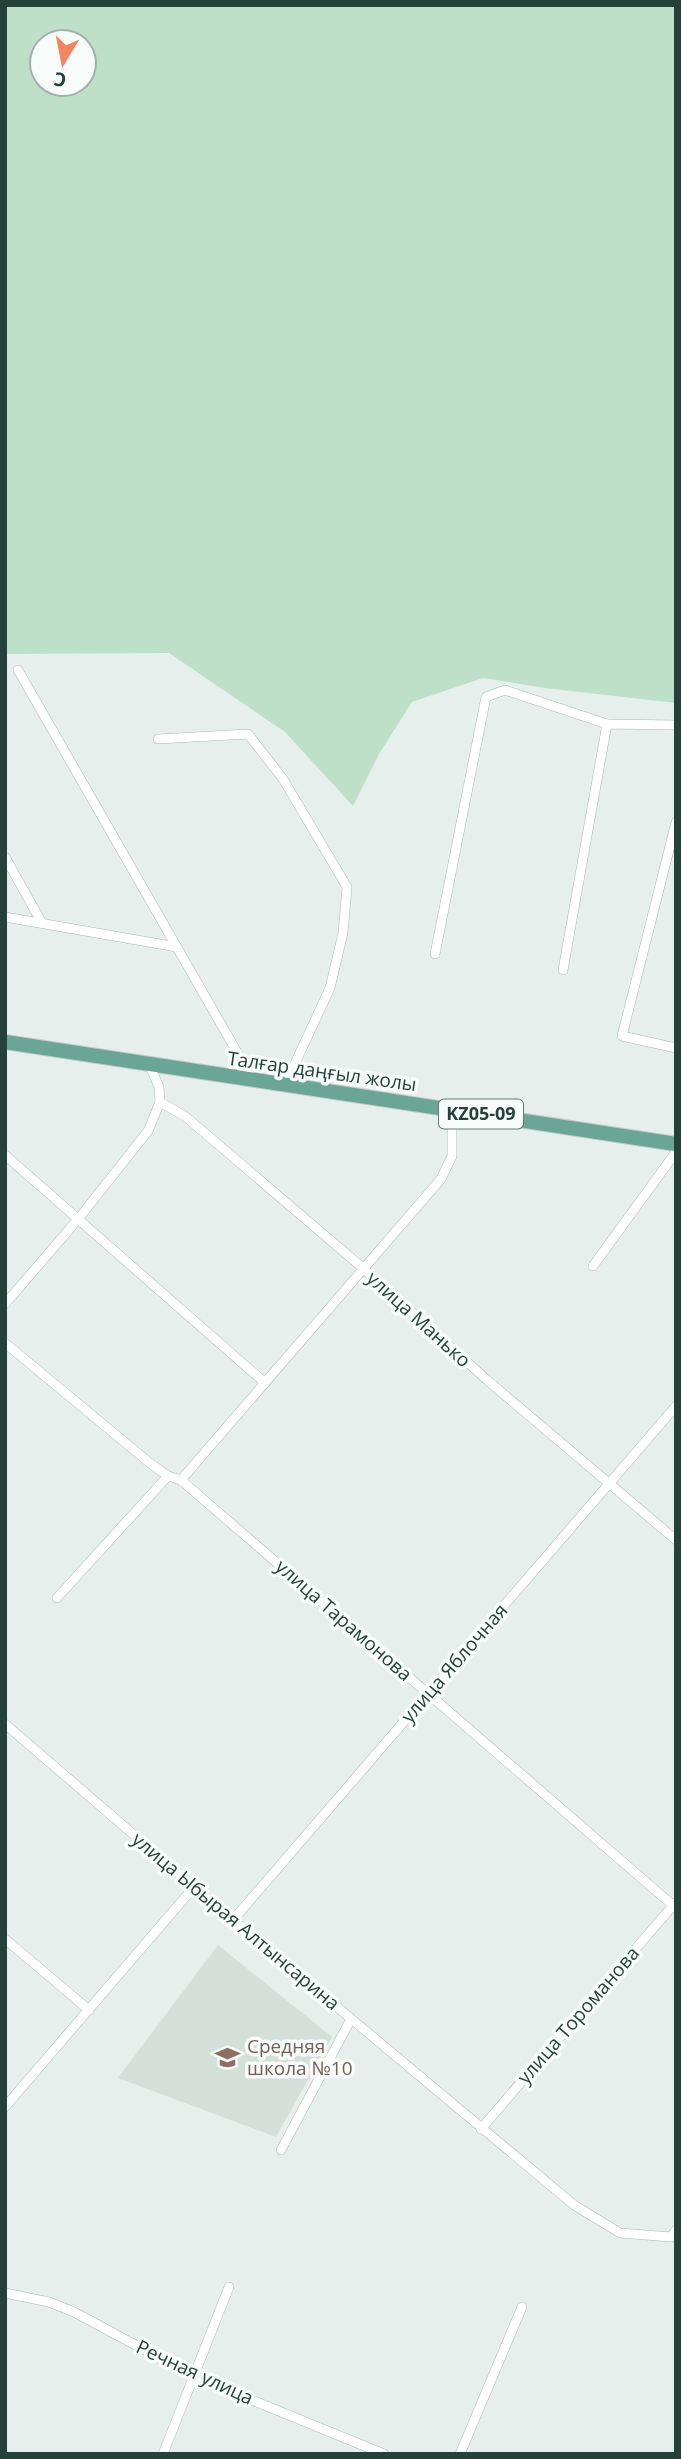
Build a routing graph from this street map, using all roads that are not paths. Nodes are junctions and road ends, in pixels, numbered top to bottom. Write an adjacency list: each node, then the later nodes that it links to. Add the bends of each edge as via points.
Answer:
1 (18, 670): 9 (street)
2 (607, 724): 3 (street); 10 (street, via 505,690 486,696); 11 (street)
3 (676, 724)
4 (158, 739): 16 (street, via 248,734 284,779 347,887 343,933 330,988)
5 (676, 821): 13 (street, via 622,1035)
6 (5, 857): 8 (street)
7 (5, 916): 8 (street)
8 (42, 923): 9 (street)
9 (177, 947): 15 (street)
10 (435, 954)
11 (564, 970)
12 (5, 1042): 14 (main road, Талғар даңғыл жолы / KZ05-09)
13 (676, 1048)
14 (150, 1066): 15 (main road, Талғар даңғыл жолы / KZ05-09); 17 (street)
15 (253, 1080): 16 (main road, Талғар даңғыл жолы / KZ05-09)
16 (285, 1085): 18 (main road, Талғар даңғыл жолы / KZ05-09)
17 (160, 1102): 22 (street, via 137,1147); 24 (street, улица Манько, via 186,1117)
18 (452, 1110): 19 (main road, Талғар даңғыл жолы / KZ05-09); 24 (street, via 449,1167)
19 (676, 1144)
20 (676, 1152): 23 (street)
21 (5, 1155): 22 (street)
22 (79, 1218): 25 (street); 27 (street)
23 (593, 1266)
24 (364, 1269): 27 (street); 31 (street, улица Манько, via 487,1381)
25 (5, 1304)
26 (5, 1343): 29 (street, улица Тарамонова)
27 (265, 1383): 30 (street)
28 (676, 1406): 31 (street, улица Яблочная)
29 (168, 1476): 30 (street, улица Тарамонова); 33 (street)
30 (181, 1480): 34 (street, улица Тарамонова)
31 (610, 1483): 32 (street, улица Манько); 34 (street, улица Яблочная)
32 (676, 1540)
33 (57, 1598)
34 (428, 1693): 37 (street, улица Тарамонова); 38 (street, улица Яблочная)
35 (5, 1724): 36 (street, улица Ыбырая Алтынсарина)
36 (194, 1887): 38 (street, улица Ыбырая Алтынсарина); 40 (street)
37 (675, 1905): 43 (street, улица Тороманова)
38 (233, 1920): 41 (street, улица Ыбырая Алтынсарина)
39 (5, 1939): 40 (street)
40 (89, 2010): 42 (street)
41 (351, 2019): 43 (street, улица Ыбырая Алтынсарина); 44 (street)
42 (5, 2107)
43 (481, 2129): 45 (street, улица Ыбырая Алтынсарина, via 574,2205 620,2233 671,2237)
44 (281, 2150)
45 (676, 2230)
46 (229, 2287): 49 (street)
47 (5, 2292): 49 (street, Речная улица, via 74,2312)
48 (522, 2307): 52 (street)
49 (193, 2376): 50 (street); 51 (street, Речная улица)
50 (163, 2454)
51 (384, 2454)
52 (460, 2454)

